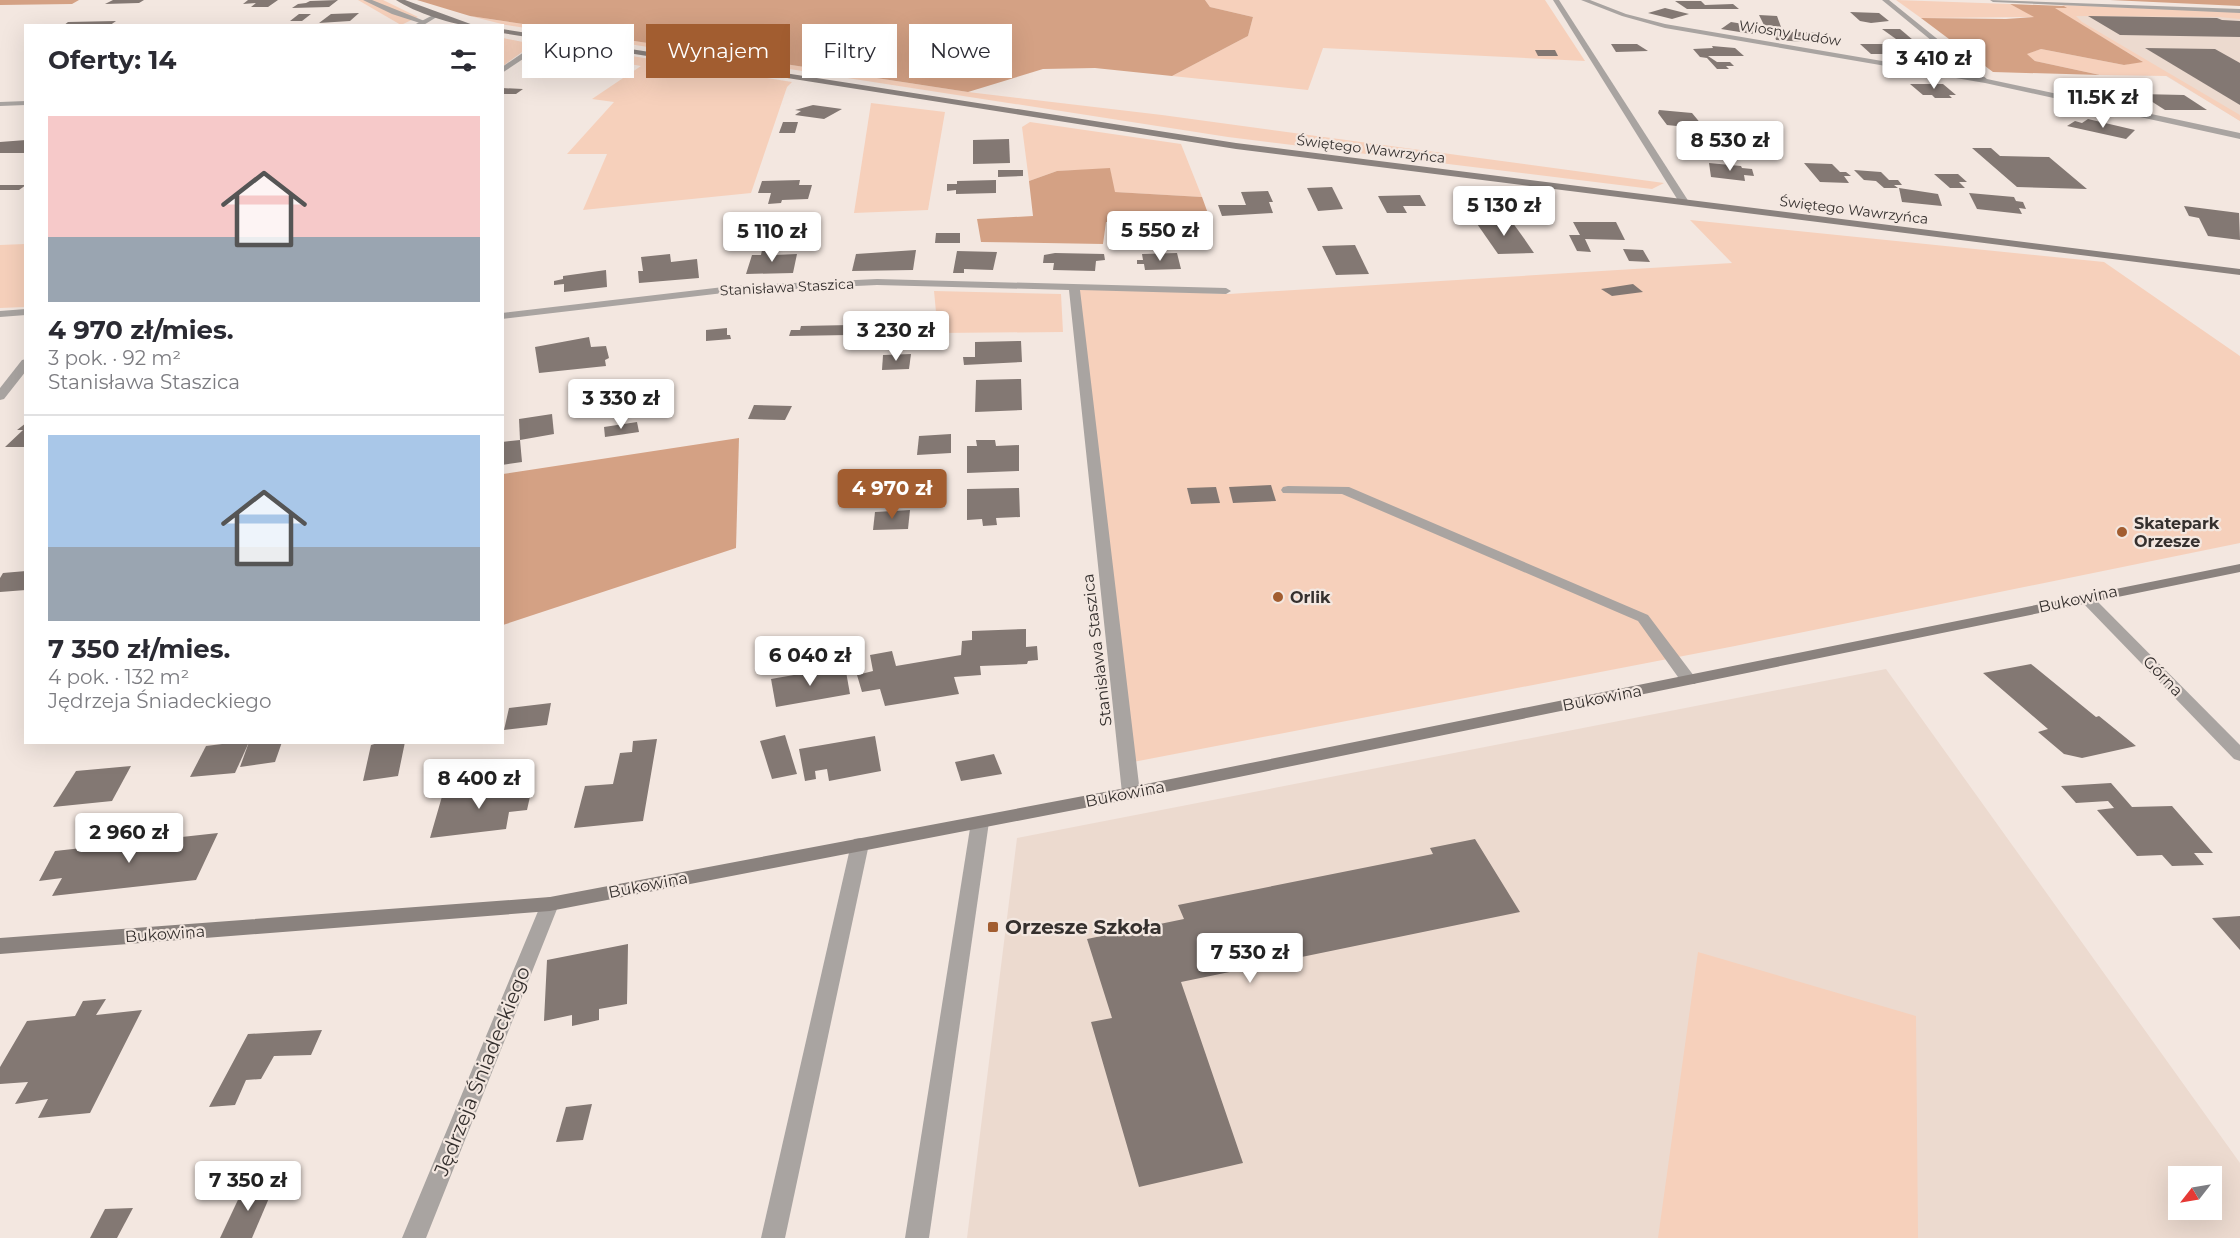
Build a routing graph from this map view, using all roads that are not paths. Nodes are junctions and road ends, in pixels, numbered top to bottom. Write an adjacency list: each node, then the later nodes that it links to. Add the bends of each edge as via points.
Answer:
1 (366, 0): 9 (street)
2 (399, 0): 8 (street)
3 (1556, 0): 21 (street)
4 (1584, 0): 17 (street, Wiosny Ludów, via 1665,26)
5 (1885, 0): 17 (street)
6 (1993, 0): 7 (street)
7 (2240, 11)
8 (437, 15): 9 (street); 11 (street)
9 (423, 21): 10 (street)
10 (418, 24)
11 (466, 24)
12 (504, 32): 13 (street, Świętego Wawrzyńca)
13 (522, 35)
14 (634, 52): 21 (street, Świętego Wawrzyńca, via 1236,146)
15 (522, 57): 16 (street)
16 (504, 70)
17 (1985, 81): 20 (street, Wiosny Ludów)
18 (24, 103): 19 (street)
19 (0, 104)
20 (2240, 136)
21 (1684, 202): 22 (street, Świętego Wawrzyńca)
22 (2240, 272)
23 (1074, 288): 24 (street, Stanisława Staszica); 27 (street, Stanisława Staszica, via 877,282 744,289); 37 (street, Stanisława Staszica)
24 (1226, 291)
25 (24, 312): 26 (street)
26 (0, 314)
27 (504, 316)
28 (24, 365): 30 (street)
29 (24, 381): 30 (street)
30 (11, 383): 31 (street)
31 (0, 396)
32 (1288, 490): 35 (street, via 1344,490 1643,618)
33 (2240, 568): 34 (street, Bukowina)
34 (2086, 598): 35 (street, Bukowina); 36 (street, Górna)
35 (1689, 680): 37 (street, Bukowina)
36 (2240, 755)
37 (1131, 793): 38 (street, Bukowina)
38 (980, 822): 39 (street, Bukowina); 44 (street)
39 (860, 844): 40 (street, Bukowina); 43 (street)
40 (550, 904): 41 (street, Bukowina); 42 (street, Jędrzeja Śniadeckiego)
41 (2, 949)
42 (414, 1238)
43 (773, 1238)
44 (917, 1238)

